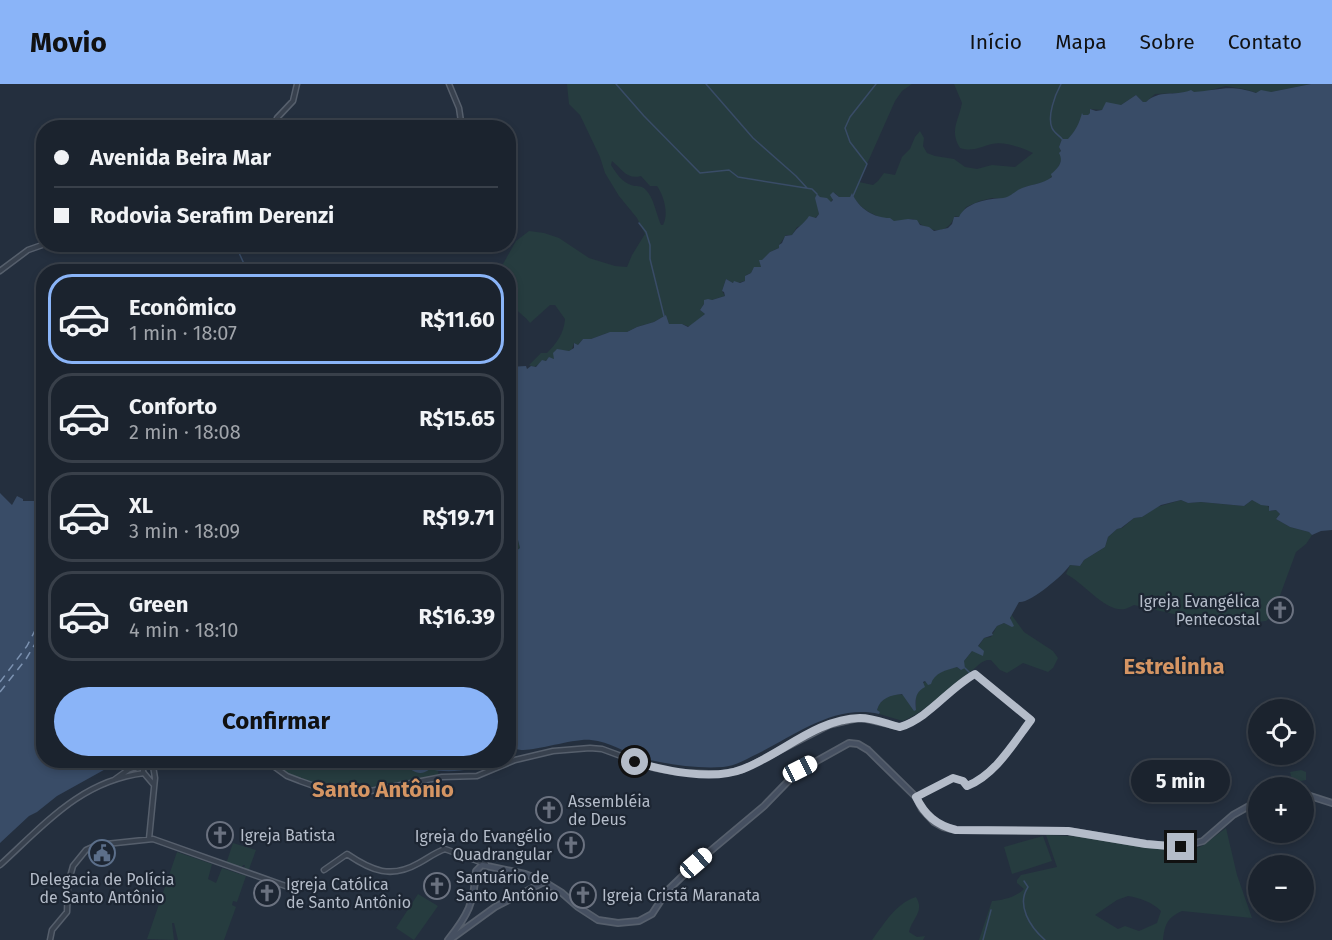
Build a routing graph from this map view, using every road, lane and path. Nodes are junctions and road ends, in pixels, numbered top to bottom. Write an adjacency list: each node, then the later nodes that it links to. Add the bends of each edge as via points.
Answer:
1 (297, 84): 3 (street, via 293,101)
2 (449, 84): 4 (street)
3 (276, 120)
4 (461, 120)
5 (36, 247): 6 (street)
6 (0, 271)
7 (516, 760): 16 (street, via 590,748 675,772 720,774 742,770 830,725 860,718 905,725 975,674 1031,720 987,775 967,786 953,778)
8 (134, 768): 14 (street)
9 (146, 768): 13 (street)
10 (274, 768): 11 (street, via 316,787 350,795 442,777 477,776)
11 (496, 768)
12 (153, 770): 13 (street, via 150,775); 15 (street)
13 (144, 774): 14 (street); 15 (street)
14 (114, 780): 22 (street, via 59,810)
15 (154, 786): 20 (street)
16 (916, 797): 19 (main road, via 934,822 956,830 1068,831 1181,847 1203,841); 27 (main road, via 868,750 849,743 788,779 764,806 667,891 649,917 628,923 605,923 588,915)
17 (1314, 797): 18 (main road)
18 (1332, 803)
19 (1248, 807)
20 (149, 839): 28 (street); 32 (street, via 97,845 80,856 69,878 67,912 52,930)
21 (469, 858): 23 (street); 24 (street, via 445,849 406,870 385,872 369,868 347,854); 25 (street)
22 (0, 865)
23 (488, 865): 25 (main road); 26 (main road)
24 (324, 870)
25 (476, 871): 30 (main road)
26 (544, 882): 27 (main road); 29 (main road)
27 (551, 886): 29 (main road)
28 (294, 889)
29 (532, 889): 31 (main road)
30 (470, 911): 31 (main road, via 475,918); 33 (main road)
31 (483, 916): 33 (main road)
32 (50, 940)
33 (448, 940)

